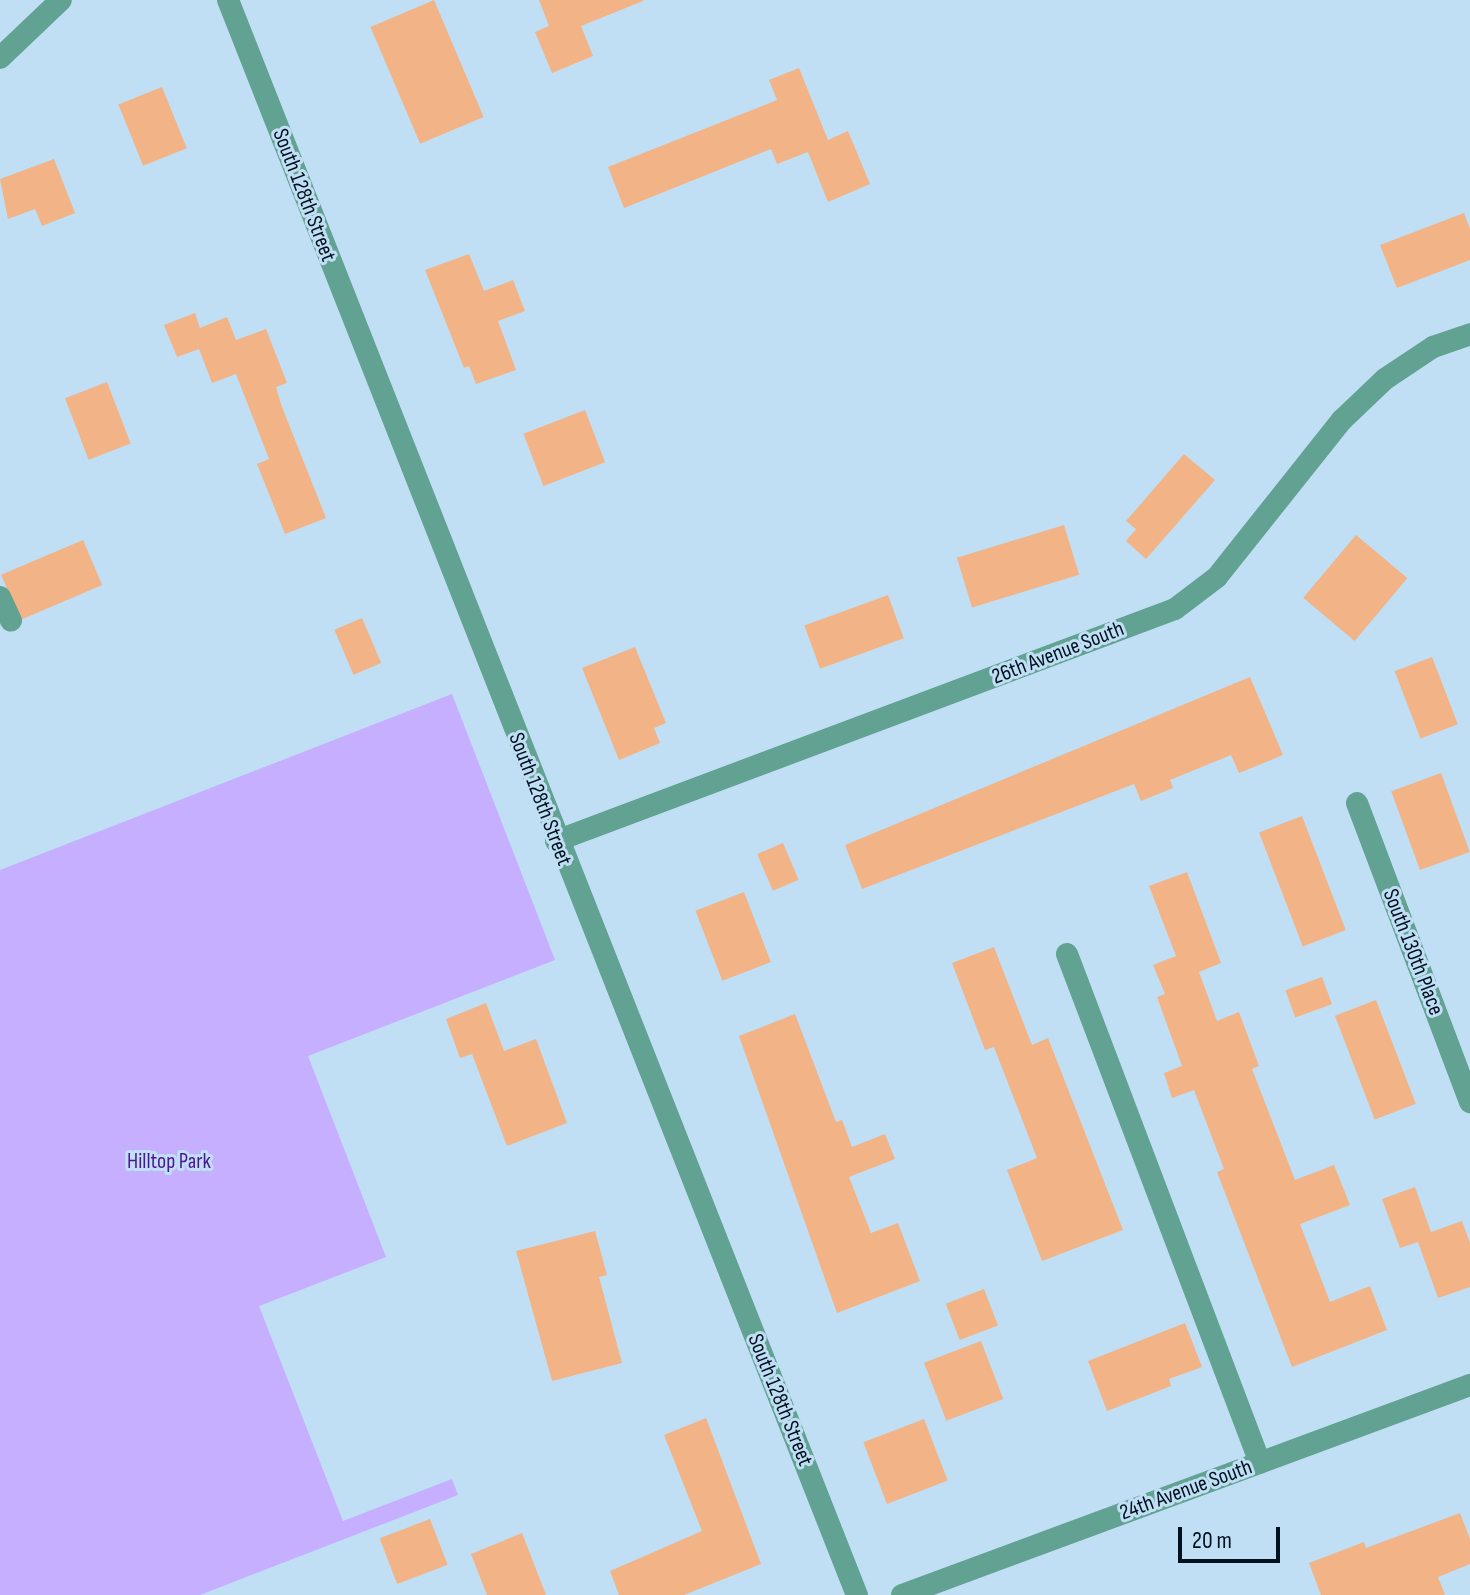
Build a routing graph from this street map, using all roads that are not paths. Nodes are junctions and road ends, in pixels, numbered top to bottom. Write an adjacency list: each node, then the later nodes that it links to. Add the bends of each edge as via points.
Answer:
1 (61, 0): 3 (street)
2 (228, 0): 8 (street, South 128th Street)
3 (0, 58)
4 (1470, 334): 8 (street, 26th Avenue South, via 1433,347 1385,379 1342,420 1217,577 1175,609)
5 (0, 597): 6 (street)
6 (11, 621)
7 (1357, 803): 10 (street, South 130th Place)
8 (556, 841): 13 (street, South 128th Street)
9 (1067, 954): 12 (street)
10 (1470, 1102)
11 (1470, 1385): 12 (street, 24th Avenue South)
12 (1260, 1463): 14 (street, 24th Avenue South)
13 (857, 1595)
14 (902, 1595)

